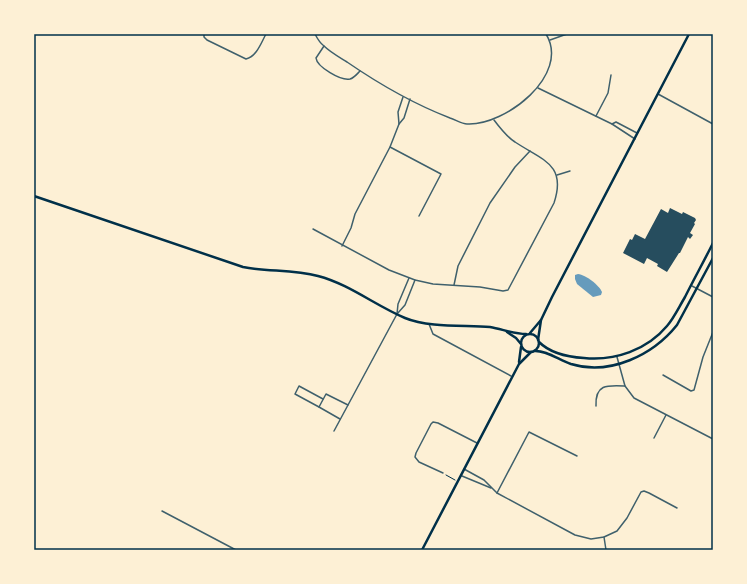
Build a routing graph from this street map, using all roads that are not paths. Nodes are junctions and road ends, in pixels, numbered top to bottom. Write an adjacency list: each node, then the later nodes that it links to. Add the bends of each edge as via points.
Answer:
1 (204, 34): 2 (street, via 207,40 246,59 255,54)
2 (266, 34)
3 (315, 34): 8 (street)
4 (546, 34): 7 (street)
5 (568, 34): 7 (street)
6 (689, 34): 12 (main road)
7 (550, 40): 11 (street, via 550,63)
8 (324, 46): 9 (street); 9 (street, via 316,58 319,65 328,72 351,79)
9 (360, 71): 13 (street)
10 (611, 76): 15 (street, via 608,93)
11 (538, 88): 15 (street); 16 (street, via 519,105)
12 (658, 94): 19 (street); 20 (main road)
13 (403, 96): 14 (street); 17 (street, via 398,112)
14 (410, 99): 16 (street, via 465,124); 17 (street, via 404,118)
15 (596, 116): 18 (street)
16 (494, 120): 23 (street, via 514,142)
17 (399, 124): 22 (street)
18 (612, 124): 20 (street, via 616,122); 21 (street)
19 (713, 124)
20 (638, 133): 21 (main road)
21 (635, 139): 39 (main road)
22 (390, 147): 27 (street, via 441,174); 30 (street, via 355,214)
23 (530, 151): 25 (street, via 553,167); 34 (street, via 490,202 458,266)
24 (570, 171): 25 (street)
25 (556, 175): 34 (street, via 554,203 510,288 503,291)
26 (34, 196): 38 (main road, via 242,267 318,276 338,283)
27 (419, 216)
28 (313, 229): 30 (street)
29 (713, 243): 35 (main road)
30 (342, 246): 32 (street)
31 (713, 258): 36 (main road)
32 (409, 278): 33 (street); 38 (street, via 398,304)
33 (415, 280): 34 (street); 38 (street, via 405,305)
34 (454, 286)
35 (691, 286): 36 (street); 47 (main road, via 666,328 646,344)
36 (697, 288): 37 (street); 49 (main road, via 684,314 671,332 650,350)
37 (713, 297)
38 (397, 314): 40 (main road, via 406,319); 54 (street)
39 (541, 320): 43 (main road); 44 (main road)
40 (429, 324): 41 (main road, via 479,326); 51 (street, via 433,334)
41 (504, 331): 43 (main road); 45 (main road, via 516,338)
42 (713, 332): 50 (street, via 694,390 691,391)
43 (527, 334): 44 (main road, via 534,335); 45 (main road, via 522,338)
44 (539, 341): 46 (main road, via 538,347); 47 (main road, via 545,348 573,357)
45 (521, 345): 46 (main road, via 525,351); 48 (main road)
46 (532, 352): 48 (main road); 49 (main road, via 542,352 580,366)
47 (617, 357): 49 (street)
48 (519, 364): 51 (main road)
49 (618, 364): 52 (street)
50 (663, 375)
51 (512, 376): 62 (main road)
52 (625, 386): 55 (street, via 605,386 600,389); 57 (street, via 634,398)
53 (323, 399): 54 (street, via 326,394); 56 (street); 56 (street, via 299,386 295,394)
54 (348, 405): 58 (street)
55 (596, 406)
56 (319, 407): 58 (street)
57 (666, 415): 60 (street); 61 (street)
58 (341, 419): 59 (street)
59 (334, 431)
60 (654, 438)
61 (713, 439)
62 (477, 443): 64 (main road); 65 (street, via 432,422 415,457 419,462)
63 (577, 456): 68 (street, via 529,432)
64 (463, 469): 66 (main road); 67 (street, via 484,480)
65 (443, 473)
66 (460, 475): 67 (street); 73 (main road)
67 (491, 488): 68 (street)
68 (497, 492): 71 (street, via 575,535 591,539)
69 (677, 508): 71 (street, via 649,493 641,492 620,528)
70 (162, 511): 72 (street)
71 (604, 538): 74 (street)
72 (236, 550)
73 (422, 550)
74 (606, 550)

